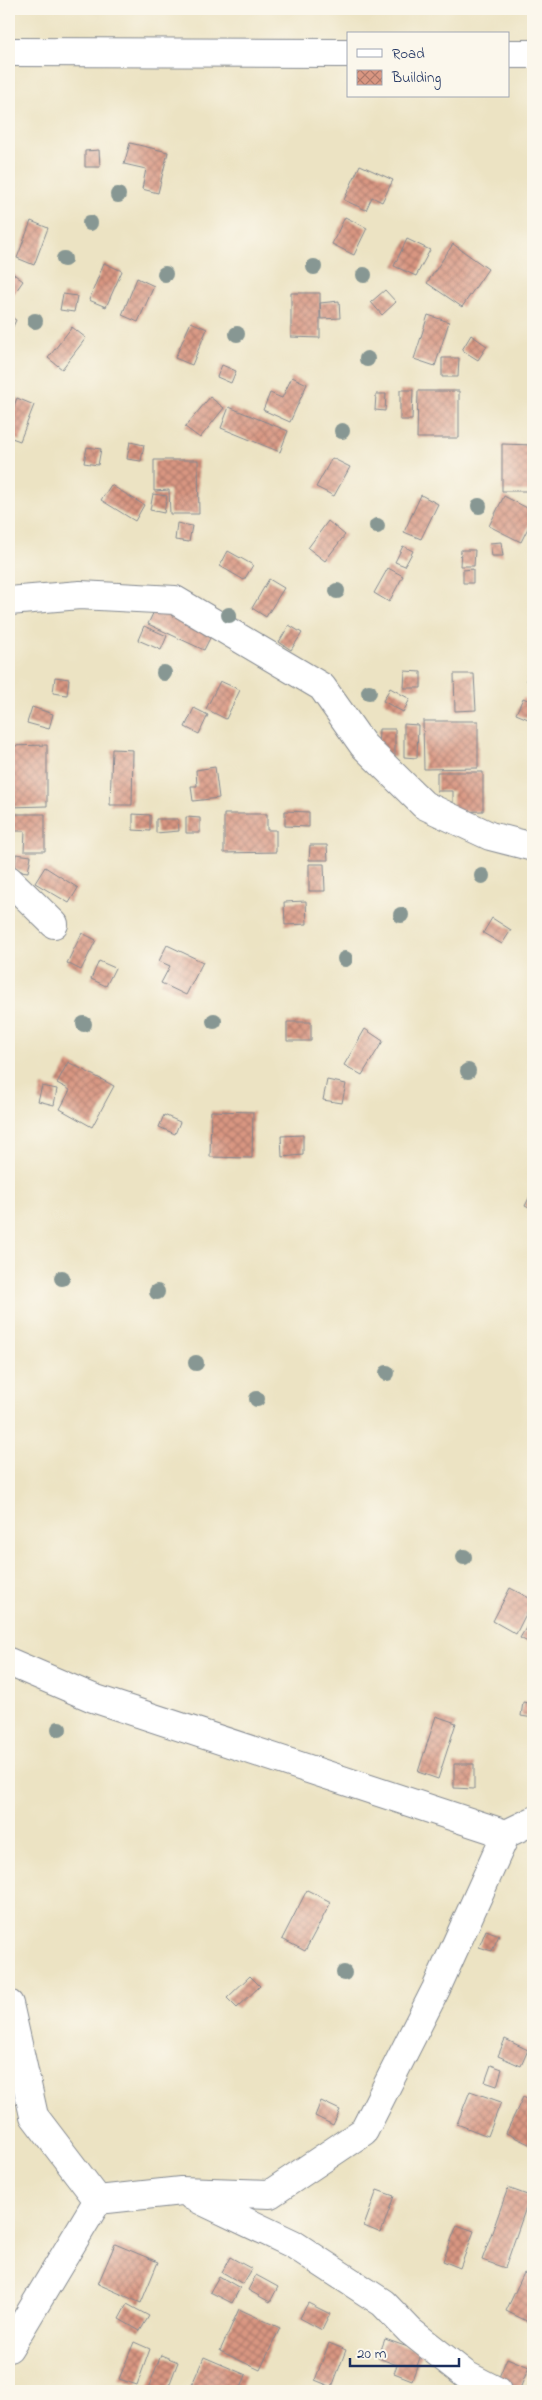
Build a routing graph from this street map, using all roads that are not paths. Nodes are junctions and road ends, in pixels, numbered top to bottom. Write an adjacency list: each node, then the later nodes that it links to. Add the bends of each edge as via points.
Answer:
1 (9, 52): 2 (street)
2 (347, 53)
3 (510, 54): 4 (street)
4 (533, 54)
5 (9, 602): 6 (street, via 80,595 175,600 322,687 363,745 424,805 490,836)
6 (533, 847)
7 (9, 880): 8 (street)
8 (54, 924)
9 (9, 1662): 11 (street, via 93,1698)
10 (533, 1821): 11 (street)
11 (506, 1834): 13 (street, via 436,1989 364,2131 270,2194)
12 (9, 2004): 14 (street, via 34,2116)
13 (181, 2191): 14 (street); 16 (street, via 294,2244 383,2303 410,2331 466,2375)
14 (98, 2200): 15 (street)
15 (9, 2348)
16 (497, 2391)

